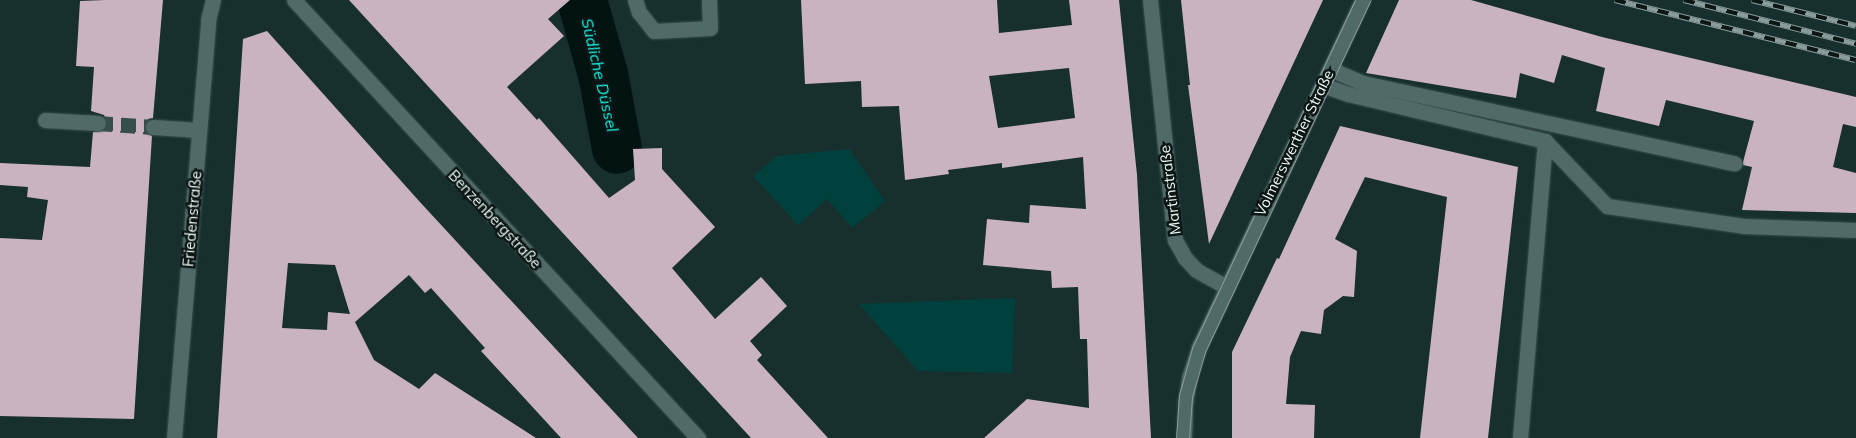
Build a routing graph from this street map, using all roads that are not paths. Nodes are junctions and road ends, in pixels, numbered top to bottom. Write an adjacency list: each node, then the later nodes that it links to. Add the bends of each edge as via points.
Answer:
1 (212, 0): 12 (street, Friedenstraße)
2 (294, 0): 18 (street, Benzenbergstraße)
3 (635, 0): 4 (street, via 639,12 654,31 710,28)
4 (709, 0)
5 (1150, 0): 16 (street, Martinstraße, via 1175,240 1196,270)
6 (1362, 0): 7 (street, Volmerswerther Straße)
7 (1330, 69): 8 (street, Volmerswerther Straße); 14 (street, via 1363,83)
8 (1322, 85): 13 (street); 16 (street, Volmerswerther Straße)
9 (44, 120): 10 (street)
10 (98, 123)
11 (153, 126): 12 (street)
12 (199, 130): 17 (street, Friedenstraße)
13 (1545, 141): 15 (street, via 1607,206 1744,226); 20 (street)
14 (1734, 163)
15 (1856, 230)
16 (1227, 287): 19 (street, via 1199,347 1189,378)
17 (174, 438)
18 (698, 438)
19 (1184, 438)
20 (1520, 438)

